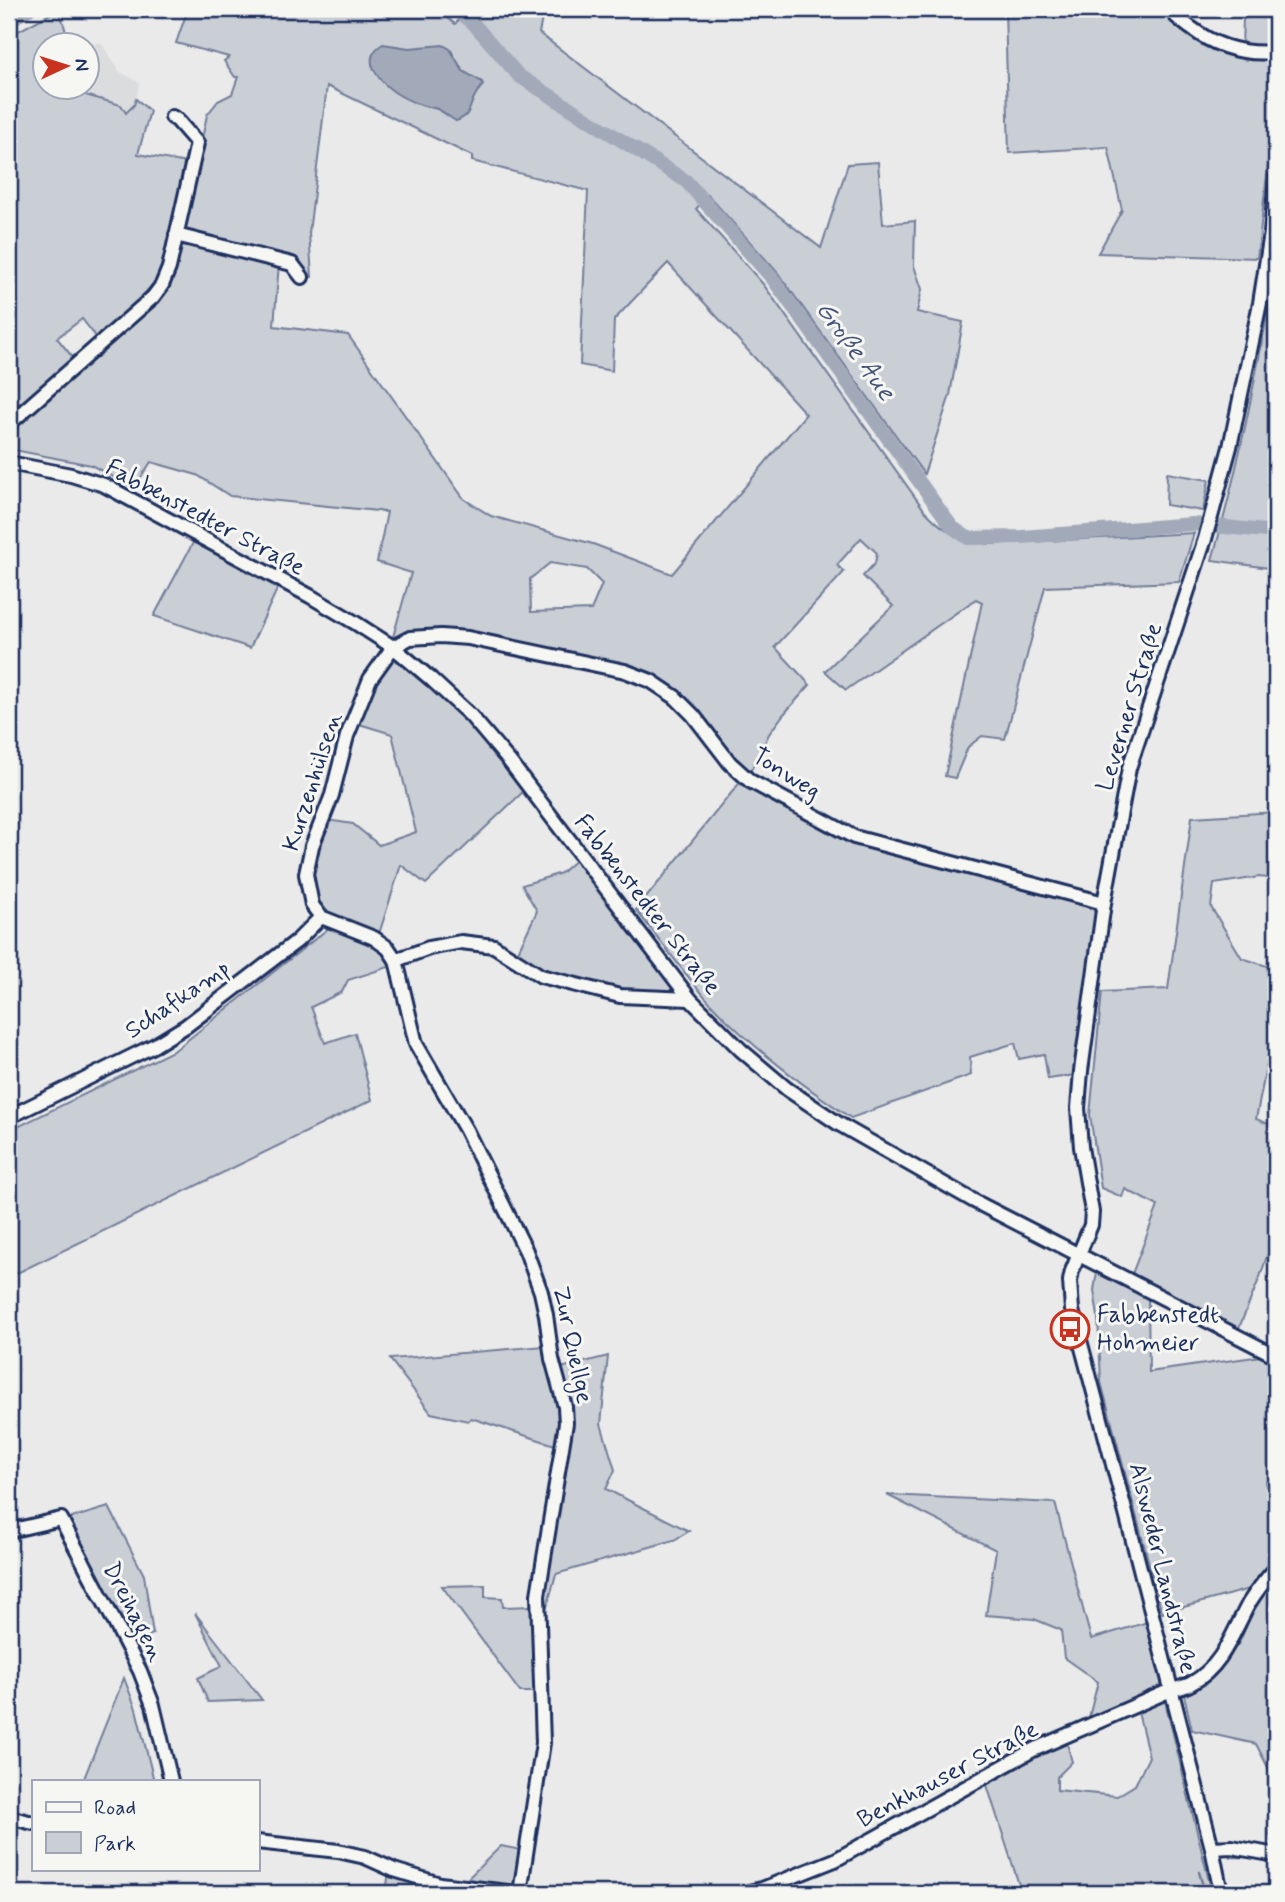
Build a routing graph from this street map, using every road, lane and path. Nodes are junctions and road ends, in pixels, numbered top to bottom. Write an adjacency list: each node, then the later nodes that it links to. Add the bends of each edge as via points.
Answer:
1 (1170, 9): 2 (street, via 1200,35 1223,47)
2 (1276, 52)
3 (172, 117): 6 (street, via 197,143)
4 (1276, 178): 5 (street, Leverner Straße)
5 (1274, 233): 11 (street, Leverner Straße, via 1213,514 1129,768)
6 (176, 235): 7 (street, via 292,264); 8 (street, via 169,268 153,297)
7 (302, 277)
8 (9, 424)
9 (9, 463): 10 (street, Fabbenstedter Straße, via 104,485 310,596)
10 (393, 647): 11 (street, Tonweg, via 410,638 468,638 625,671 675,697 750,781 824,823 854,837); 12 (street, Kurzenhülsen, via 370,679 312,846 306,874); 14 (street, Fabbenstedter Straße, via 471,716 510,762)
11 (1104, 903): 16 (street, Leverner Straße, via 1078,1108 1092,1212)
12 (321, 918): 13 (street, via 374,938); 15 (street, Schafkamp, via 186,1026)
13 (396, 960): 14 (street, via 461,942 494,946 541,976 620,996); 27 (street, Zur Quellge, via 416,1044 466,1130 526,1251 541,1292 565,1407 538,1595 543,1743)
14 (690, 999): 16 (street, Fabbenstedter Straße, via 768,1074 839,1124)
15 (9, 1117)
16 (1080, 1255): 17 (street, Fabbenstedter Straße); 20 (street, Alsweder Landstraße, via 1070,1282 1072,1310)
17 (1276, 1356)
18 (9, 1531): 21 (street, Dreihagen, via 61,1518 140,1671)
19 (1276, 1568): 20 (street, Benkhauser Straße, via 1260,1586 1212,1669 1191,1684)
20 (1171, 1690): 26 (street, Alsweder Landstraße); 28 (street, Benkhauser Straße, via 1033,1750 835,1860)
21 (171, 1780)
22 (9, 1817): 23 (street)
23 (32, 1823)
24 (259, 1842): 27 (street, via 338,1851 440,1884)
25 (1276, 1855): 26 (street, via 1232,1847)
26 (1214, 1859): 29 (street, Alsweder Landstraße)
27 (518, 1893)
28 (744, 1893)
29 (1221, 1893)

